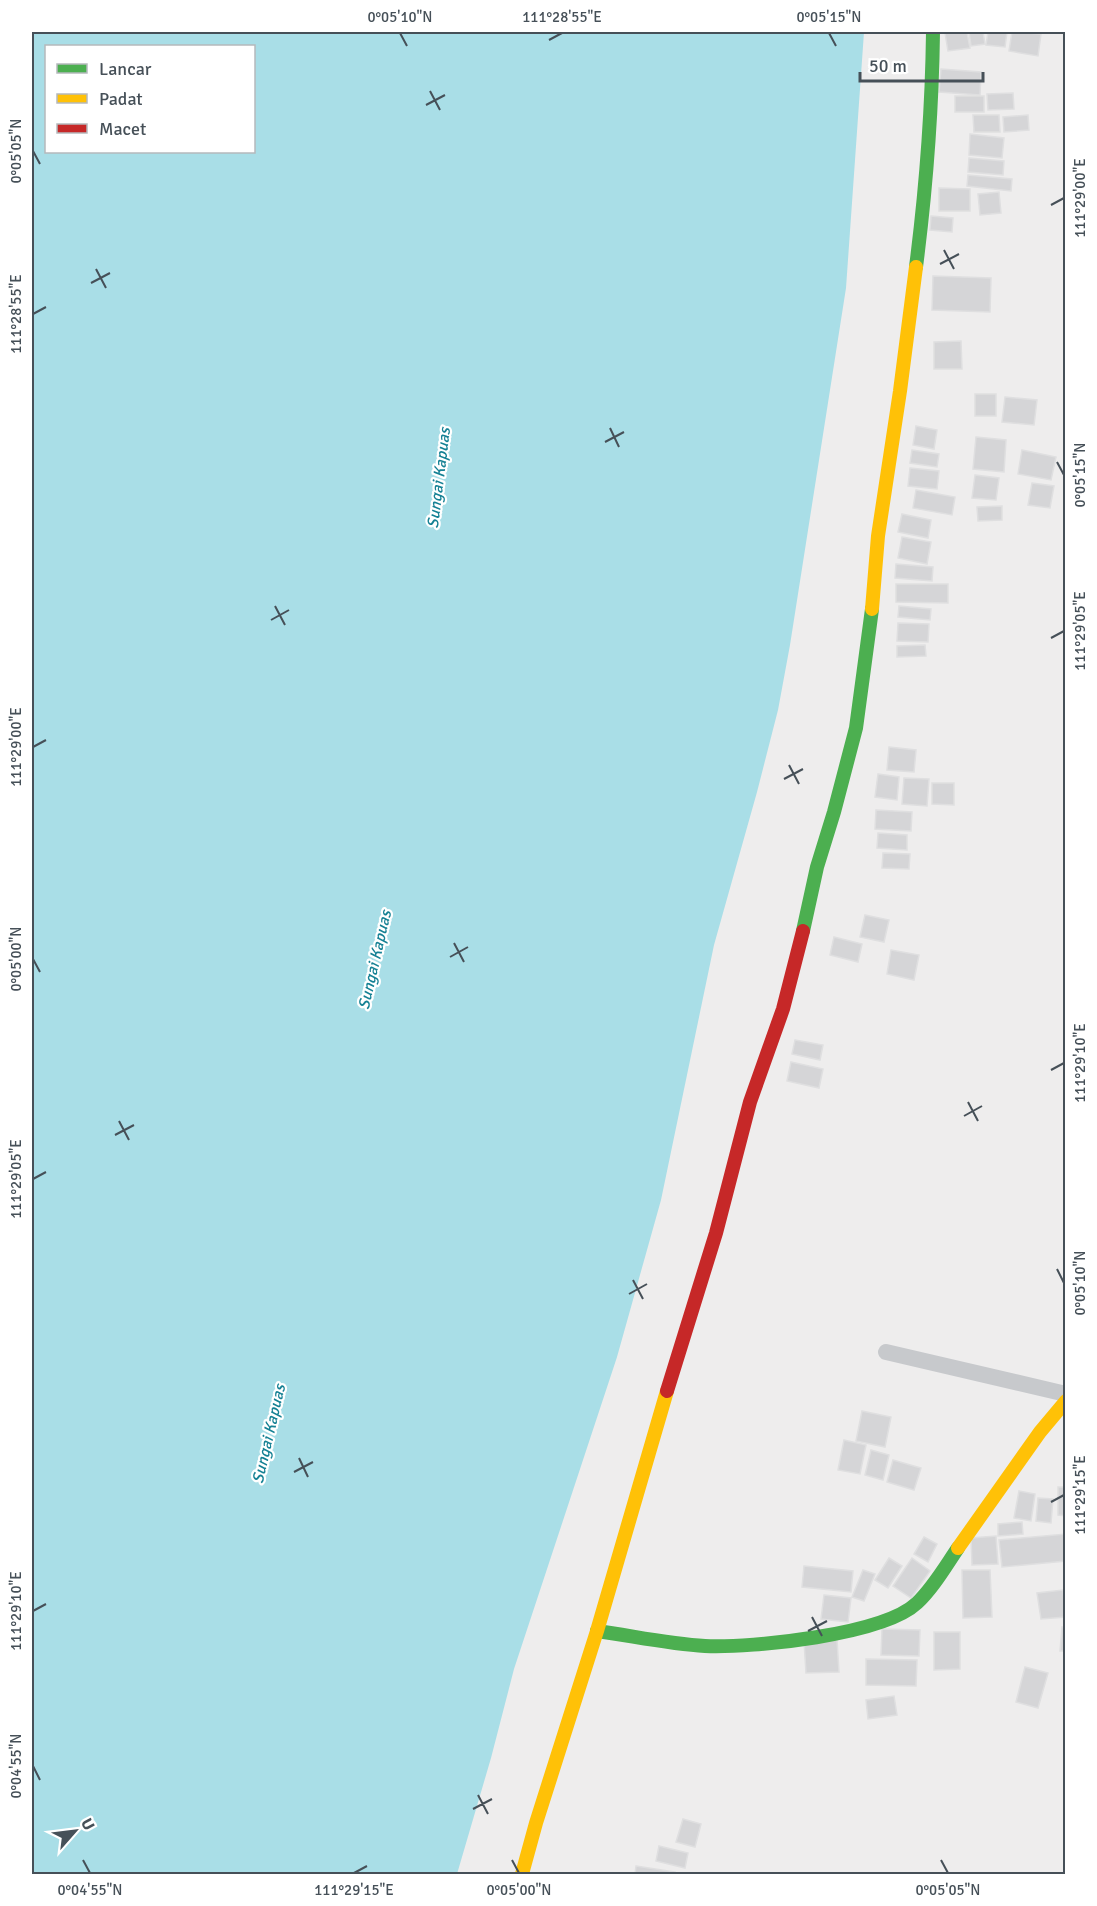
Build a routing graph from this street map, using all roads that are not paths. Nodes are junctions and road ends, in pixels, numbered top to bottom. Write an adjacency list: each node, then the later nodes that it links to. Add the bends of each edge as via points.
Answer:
1 (933, 32): 5 (street, via 923,211 856,728 783,1009 750,1102 716,1233)
2 (886, 1352): 3 (street)
3 (1065, 1394)
4 (1065, 1401): 5 (street, via 930,1588 916,1604 893,1619 847,1632 752,1645 705,1646)
5 (597, 1631): 6 (street)
6 (524, 1868)

